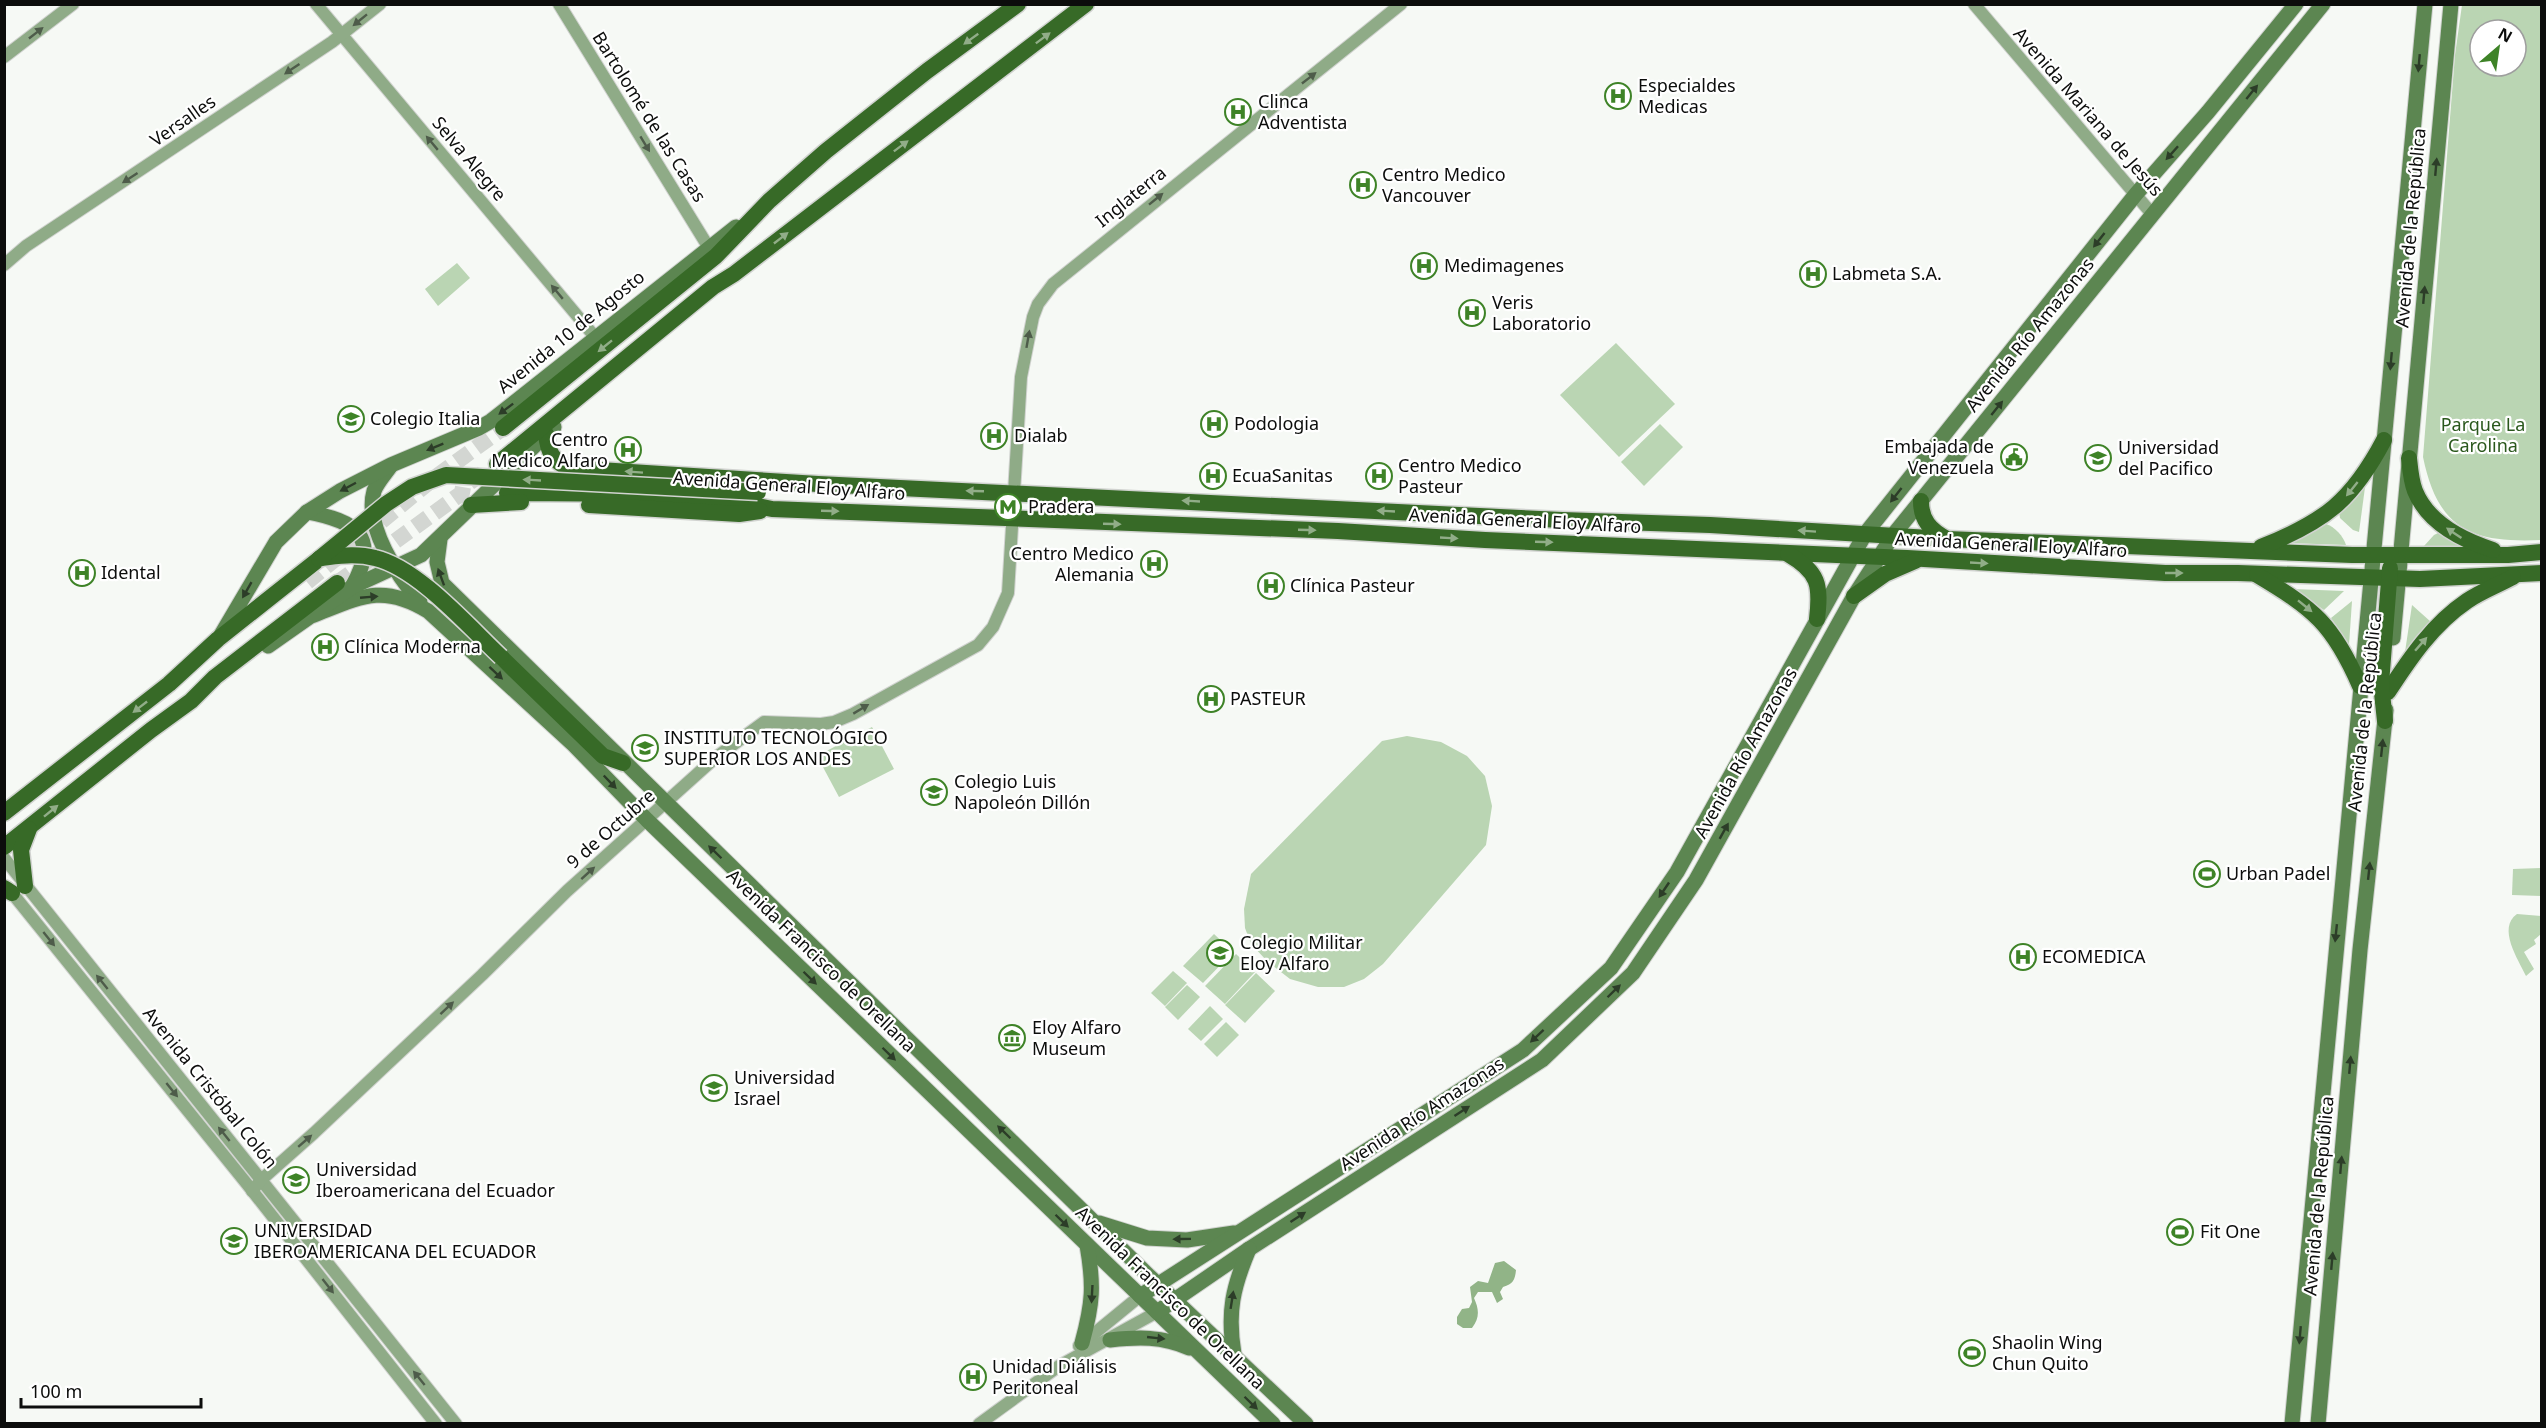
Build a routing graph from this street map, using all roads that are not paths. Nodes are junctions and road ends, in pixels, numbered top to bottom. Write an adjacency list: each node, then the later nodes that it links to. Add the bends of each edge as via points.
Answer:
1 (73, 4): 14 (street, one-way to 1)
2 (316, 4): 13 (street, Selva Alegre)
3 (380, 4): 13 (street, Versalles, one-way to 13)
4 (559, 4): 18 (street, Bartolomé de las Casas, one-way to 18)
5 (1018, 4): 16 (main road, Avenida 10 de Agosto, one-way to 16, via 862,123)
6 (1086, 4): 20 (main road, one-way to 6)
7 (1401, 4): 30 (street, Inglaterra, one-way to 7, via 1029,331 1038,304 1049,288)
8 (1974, 4): 15 (street, Avenida Mariana de Jesús)
9 (2296, 4): 15 (main road, Avenida Río Amazonas, one-way to 15)
10 (2323, 4): 17 (main road, Avenida Río Amazonas, one-way to 10)
11 (2425, 4): 24 (main road, Avenida de la República, one-way to 24)
12 (2451, 4): 25 (main road, Avenida de la República, one-way to 12)
13 (340, 36): 19 (street, Versalles, one-way to 19, via 26,246); 21 (street, Selva Alegre, one-way to 13)
14 (4, 57)
15 (2136, 194): 17 (street, Avenida Mariana de Jesús); 36 (main road, Avenida Río Amazonas, one-way to 36)
16 (769, 201): 18 (main road, Avenida 10 de Agosto); 22 (main road, Avenida 10 de Agosto, one-way to 22, via 716,256)
17 (2152, 214): 31 (main road, Avenida Río Amazonas, one-way to 17)
18 (709, 248): 21 (main road, Avenida 10 de Agosto)
19 (4, 265)
20 (734, 274): 23 (main road); 26 (main road, via 712,287)
21 (594, 337): 27 (main road, Avenida 10 de Agosto, one-way to 27, via 479,428)
22 (503, 428)
23 (546, 434): 28 (main road, one-way to 23, via 568,468 555,462 547,450); 32 (main road)
24 (2384, 440): 41 (main road, one-way to 41, via 2351,491 2332,510 2295,533); 45 (main road, Avenida de la República)
25 (2409, 458): 46 (main road, Avenida de la República); 47 (main road, one-way to 25, via 2453,534 2428,511 2415,492)
26 (497, 464)
27 (392, 465): 34 (main road, Avenida 10 de Agosto, one-way to 34); 40 (main road, via 375,490 372,512)
28 (818, 484): 30 (main road, Avenida General Eloy Alfaro, one-way to 28); 50 (main road, one-way to 50, bridge, via 758,492 446,475 412,487 386,504)
29 (507, 492): 33 (main road, Avenida General Eloy Alfaro, via 735,501)
30 (1014, 492): 35 (street, 9 de Octubre); 36 (main road, Avenida General Eloy Alfaro, one-way to 30)
31 (1921, 501): 37 (main road, Avenida Río Amazonas); 39 (main road, via 1923,519)
32 (471, 505): 33 (main road, via 564,503 739,514); 38 (main road)
33 (772, 508): 35 (main road, Avenida General Eloy Alfaro, one-way to 35)
34 (307, 512): 59 (main road, via 348,523 358,534 366,553 363,568); 65 (main road, Avenida 10 de Agosto, one-way to 65, via 276,542)
35 (1011, 519): 43 (main road, Avenida General Eloy Alfaro, one-way to 43); 72 (street, 9 de Octubre, one-way to 35, via 715,758 764,722 834,722 978,645 993,627 1008,593)
36 (1865, 534): 37 (main road, Avenida General Eloy Alfaro); 48 (main road, Avenida Río Amazonas)
37 (1893, 534): 39 (main road, Avenida General Eloy Alfaro); 49 (main road, Avenida Río Amazonas)
38 (440, 539): 44 (main road); 61 (main road, Avenida Francisco de Orellana, one-way to 38, via 442,583 436,562)
39 (1947, 539): 41 (main road, Avenida General Eloy Alfaro)
40 (382, 543): 44 (main road, via 399,553); 52 (main road)
41 (2255, 549): 45 (main road, Avenida General Eloy Alfaro)
42 (2541, 552): 47 (main road, Avenida General Eloy Alfaro)
43 (1787, 554): 48 (main road, Avenida General Eloy Alfaro); 64 (main road, via 1806,566 1816,580 1820,596)
44 (421, 555): 52 (main road)
45 (2374, 555): 46 (main road, Avenida General Eloy Alfaro); 56 (main road, Avenida de la República); 57 (main road, via 2386,561)
46 (2400, 555): 47 (main road, Avenida General Eloy Alfaro); 57 (main road, Avenida de la República)
47 (2508, 555)
48 (1852, 556): 49 (main road, Avenida General Eloy Alfaro); 64 (main road, Avenida Río Amazonas)
49 (1881, 556): 51 (main road, Avenida General Eloy Alfaro); 60 (main road, Avenida Río Amazonas)
50 (320, 559): 65 (main road); 71 (main road, bridge, via 347,554 377,558 413,576 603,756)
51 (1921, 560): 54 (main road, Avenida General Eloy Alfaro, one-way to 54); 60 (main road, via 1885,574)
52 (394, 568): 59 (main road); 63 (main road)
53 (2541, 573): 55 (main road, Avenida General Eloy Alfaro)
54 (2256, 574): 56 (main road, Avenida General Eloy Alfaro); 67 (main road, one-way to 67, via 2322,621 2346,654)
55 (2520, 574): 57 (main road, Avenida General Eloy Alfaro); 68 (main road, one-way to 55, via 2416,649 2454,611)
56 (2371, 577): 57 (main road, Avenida General Eloy Alfaro); 67 (main road, Avenida de la República)
57 (2394, 578): 68 (main road, Avenida de la República); 70 (main road, via 2380,684)
58 (307, 582): 66 (main road, Avenida 10 de Agosto)
59 (344, 585): 62 (main road); 69 (main road, via 215,676)
60 (1854, 597): 86 (main road, Avenida Río Amazonas, one-way to 60, via 1542,1060 1633,973 1696,880)
61 (465, 606): 63 (main road, via 436,600); 71 (main road, Avenida Francisco de Orellana)
62 (314, 615): 63 (main road, Avenida Francisco de Orellana, one-way to 63, via 361,597 389,595 408,599); 69 (main road)
63 (433, 615): 74 (main road, Avenida Francisco de Orellana, one-way to 74, via 574,745)
64 (1817, 619): 84 (main road, Avenida Río Amazonas, one-way to 84, via 1677,872 1611,968 1523,1050)
65 (219, 639): 66 (main road, Avenida 10 de Agosto)
66 (185, 670): 73 (main road, Avenida 10 de Agosto, one-way to 73)
67 (2360, 686): 101 (main road, Avenida de la República, one-way to 101)
68 (2388, 692): 70 (main road, Avenida de la República)
69 (191, 701): 75 (main road, one-way to 69)
70 (2385, 721): 102 (main road, Avenida de la República, one-way to 70, via 2360,950)
71 (623, 763): 72 (main road, Avenida Francisco de Orellana)
72 (666, 804): 74 (street, 9 de Octubre); 79 (main road, Avenida Francisco de Orellana, one-way to 72)
73 (4, 813)
74 (647, 820): 80 (street, 9 de Octubre, one-way to 74); 81 (main road, Avenida Francisco de Orellana, one-way to 81)
75 (29, 829): 76 (main road); 78 (main road)
76 (4, 847)
77 (4, 858): 78 (street, Avenida Cristóbal Colón)
78 (12, 888): 80 (street, Avenida Cristóbal Colón, one-way to 78); 82 (street, Avenida Cristóbal Colón, one-way to 82)
79 (1045, 1173): 81 (main road); 83 (main road, Avenida Francisco de Orellana)
80 (261, 1180): 82 (street, 9 de Octubre); 97 (street, Avenida Cristóbal Colón, one-way to 80)
81 (1028, 1189): 85 (main road, Avenida Francisco de Orellana, one-way to 85)
82 (252, 1191): 96 (street, Avenida Cristóbal Colón, one-way to 96)
83 (1097, 1223): 84 (main road, one-way to 83, via 1187,1240 1147,1238); 87 (main road, Avenida Francisco de Orellana)
84 (1240, 1232): 87 (main road, Avenida Río Amazonas)
85 (1087, 1245): 88 (main road, Avenida Francisco de Orellana); 92 (main road, one-way to 92, via 1093,1298)
86 (1249, 1249): 89 (main road, Avenida Río Amazonas); 94 (main road, one-way to 86, via 1230,1329 1234,1287)
87 (1159, 1283): 88 (main road, Avenida Río Amazonas); 89 (main road, Avenida Francisco de Orellana)
88 (1140, 1296): 90 (main road, Avenida Francisco de Orellana); 92 (street, Avenida Río Amazonas)
89 (1175, 1298): 90 (main road, Avenida Río Amazonas); 94 (main road, Avenida Francisco de Orellana)
90 (1157, 1312): 91 (street, Avenida Río Amazonas); 93 (main road, Avenida Francisco de Orellana)
91 (1110, 1340): 93 (main road, one-way to 93, via 1163,1339); 95 (street, Avenida Río Amazonas)
92 (1082, 1343): 95 (street, Avenida Río Amazonas)
93 (1199, 1353): 99 (main road, Avenida Francisco de Orellana, one-way to 99)
94 (1234, 1354): 100 (main road, Avenida Francisco de Orellana)
95 (1059, 1366): 98 (street, Avenida Río Amazonas)
96 (436, 1424)
97 (456, 1424)
98 (979, 1424)
99 (1273, 1424)
100 (1306, 1424)
101 (2292, 1424)
102 (2318, 1424)

